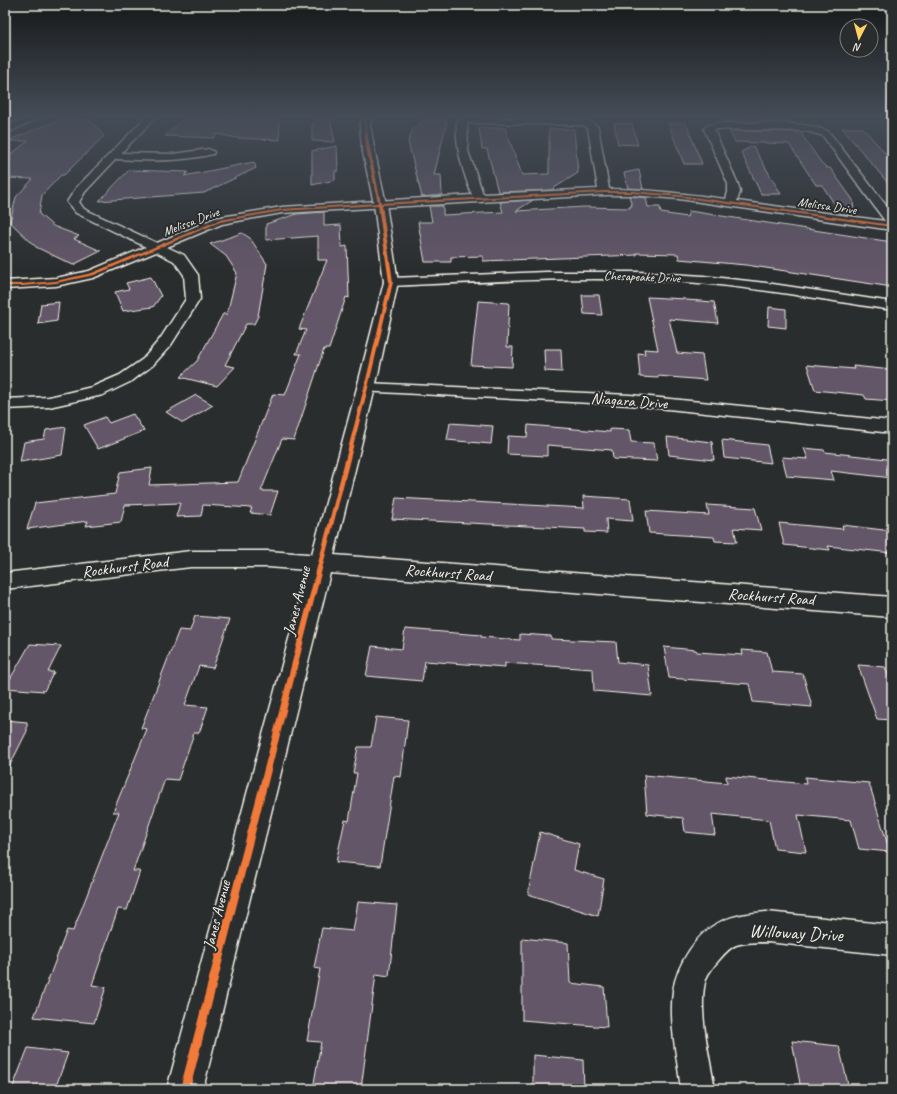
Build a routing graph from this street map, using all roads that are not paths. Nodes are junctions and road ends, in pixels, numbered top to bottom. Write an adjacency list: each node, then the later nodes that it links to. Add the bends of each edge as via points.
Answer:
1 (102, 167): 13 (street, via 80,190 73,202 80,211)
2 (372, 167): 10 (street, Janes Avenue)
3 (468, 167): 8 (street)
4 (600, 167): 7 (street)
5 (725, 167): 9 (street, via 733,184 734,192)
6 (851, 167): 11 (street)
7 (604, 192): 8 (street, Melissa Drive); 9 (street, Melissa Drive, via 658,194)
8 (479, 198): 10 (street, Melissa Drive)
9 (730, 203): 12 (street, Melissa Drive)
10 (380, 204): 13 (street, Melissa Drive, via 282,210 219,221); 14 (street, Janes Avenue)
11 (892, 223)
12 (892, 226)
13 (155, 247): 15 (street, Melissa Drive, via 111,268 75,279); 18 (street, via 179,258 191,275 193,299 166,342 148,362 126,378 98,391 49,402)
14 (391, 282): 16 (street, Chesapeake Drive, via 652,276 712,281); 17 (street, Janes Avenue)
15 (5, 285)
16 (892, 306)
17 (366, 388): 19 (street, Niagara Drive, via 630,400); 20 (street, Janes Avenue)
18 (5, 404)
19 (892, 427)
20 (320, 563): 21 (street, Rockhurst Road, via 268,559 191,560); 22 (street, Rockhurst Road); 24 (street, Janes Avenue)
21 (5, 581)
22 (892, 607)
23 (892, 940): 25 (street, Willoway Drive, via 749,927 729,932 714,941 700,960 691,979 688,1003)
24 (185, 1089)
25 (698, 1089)

